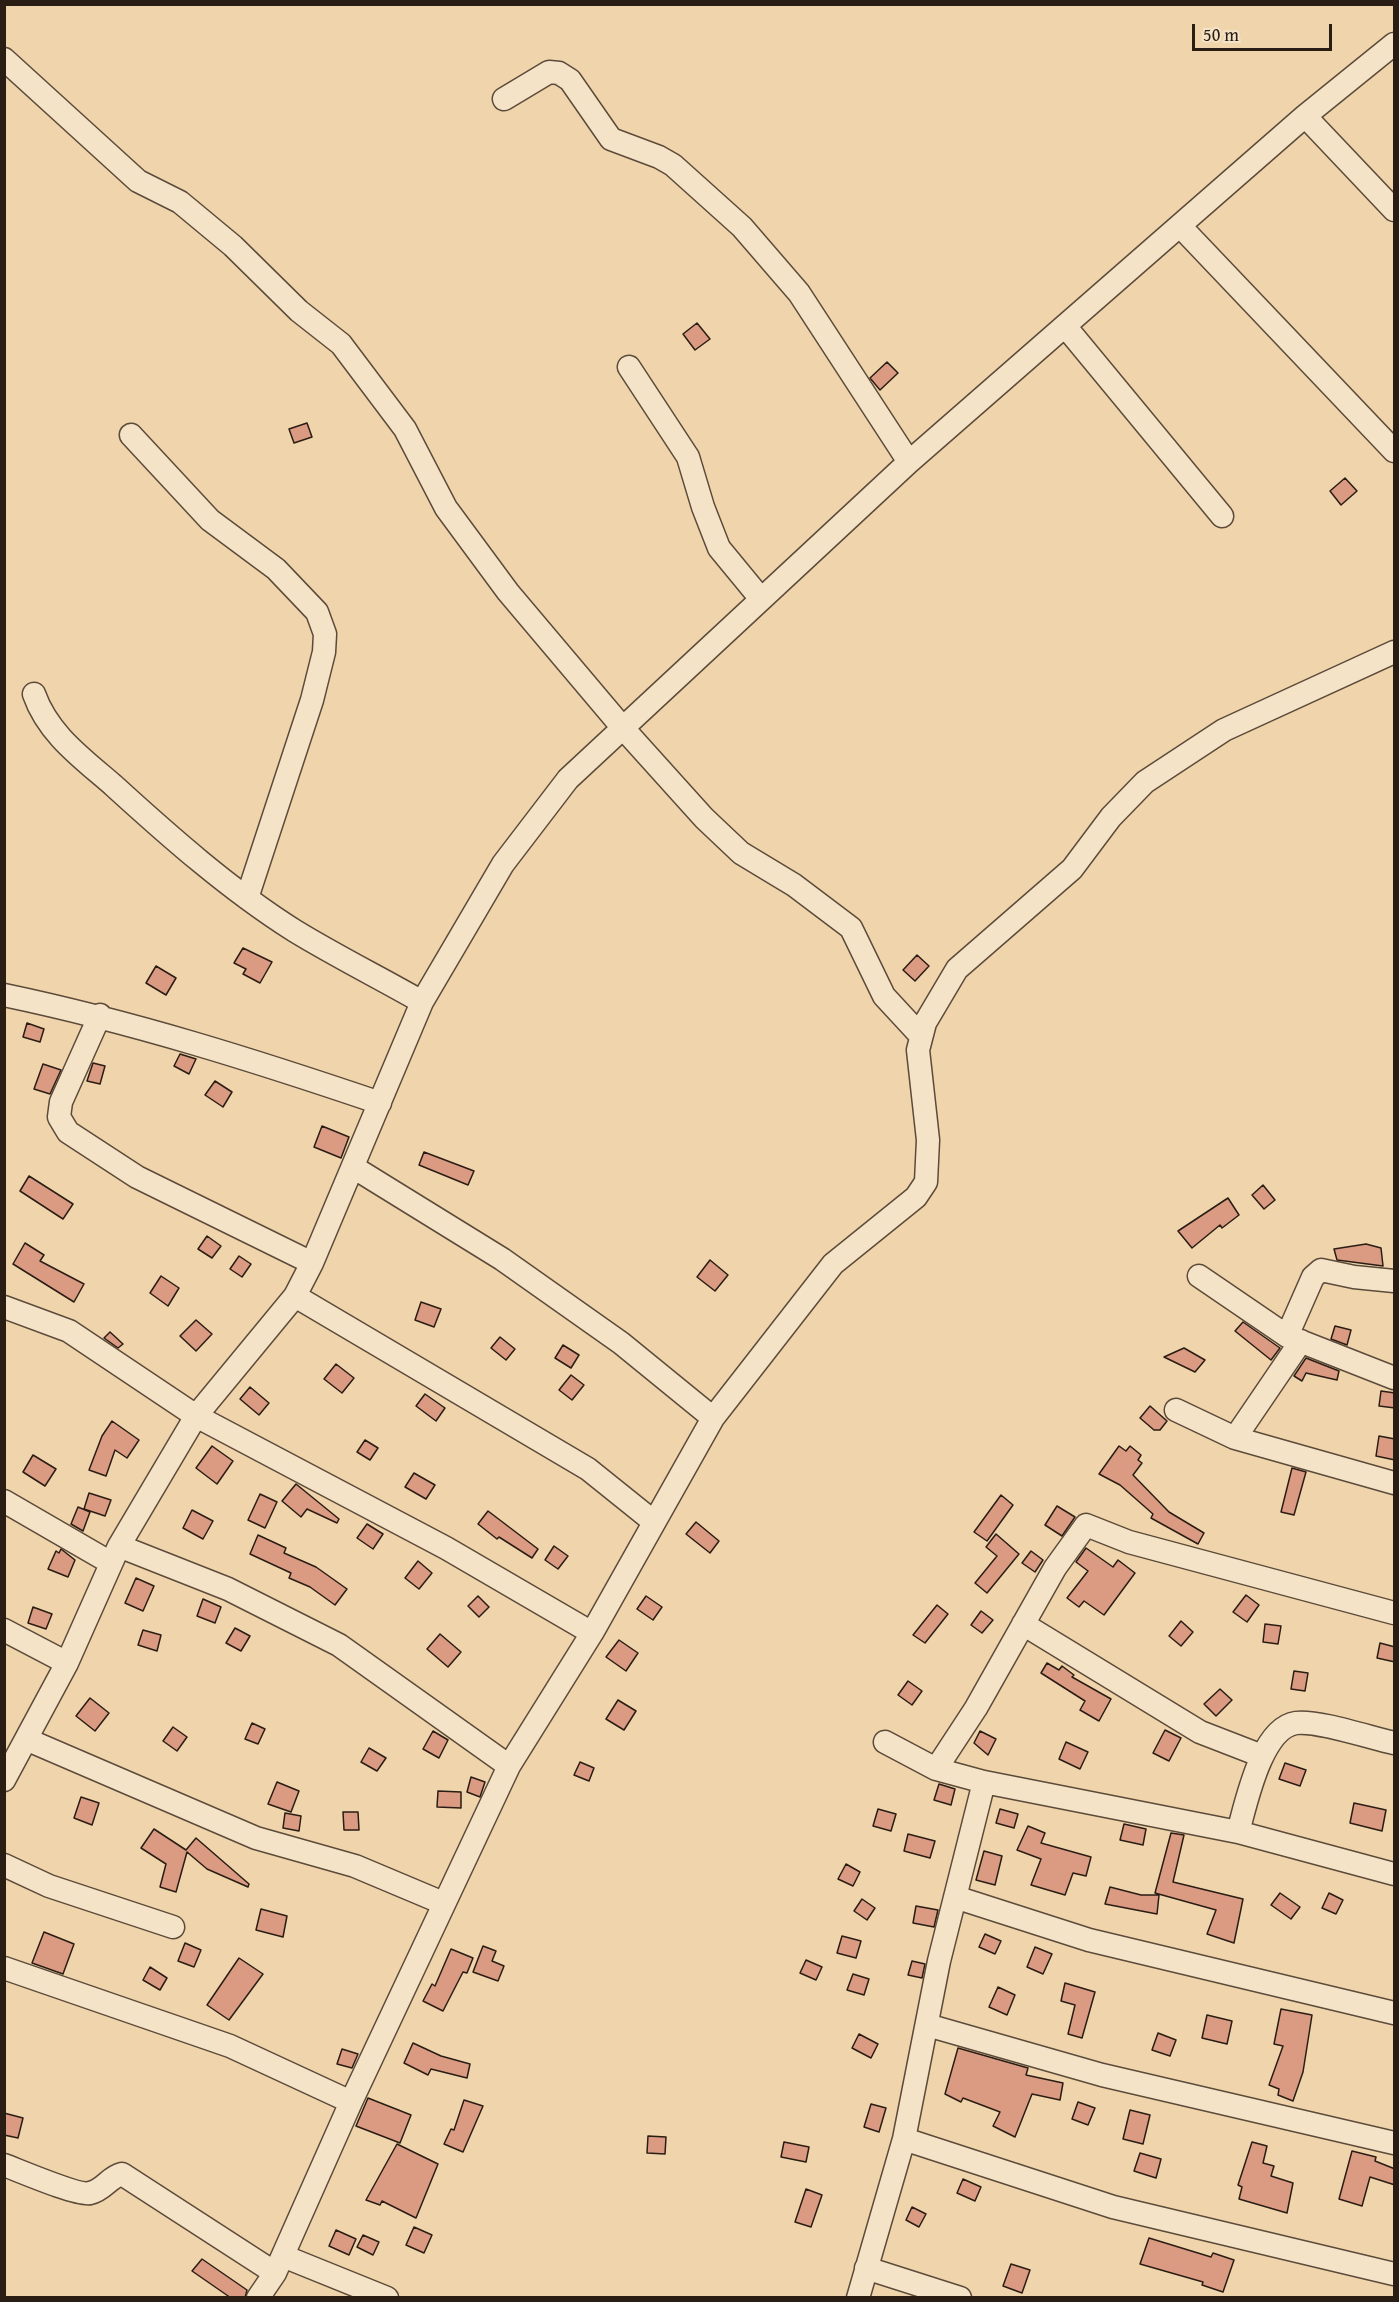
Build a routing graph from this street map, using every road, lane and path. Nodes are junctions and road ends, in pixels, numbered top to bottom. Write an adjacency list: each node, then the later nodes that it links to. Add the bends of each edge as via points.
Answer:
1 (1395, 44): 4 (street)
2 (4, 59): 16 (street, via 138,181 180,202 233,246 299,311 341,344 405,429 446,508 508,592)
3 (504, 99): 11 (street, via 549,72 559,73 570,80 610,139 666,161 742,227 799,293)
4 (1305, 116): 5 (street); 6 (street)
5 (1395, 210)
6 (1180, 226): 7 (street); 10 (street)
7 (1065, 326): 11 (street); 12 (street)
8 (629, 367): 13 (street, via 688,457 719,548)
9 (131, 435): 17 (street, via 210,520 276,569 317,612 325,634 312,700)
10 (1395, 451)
11 (909, 462): 13 (street)
12 (1222, 516)
13 (761, 599): 16 (street)
14 (1395, 652): 21 (street, via 1224,730 1145,782 1072,869 957,969)
15 (33, 694): 17 (street, via 41,715 54,732)
16 (622, 727): 19 (street, via 568,780 503,864); 21 (street, via 741,853 794,885 851,928 884,996)
17 (247, 898): 19 (street, via 295,931)
18 (4, 995): 20 (street)
19 (422, 1002): 22 (street)
20 (99, 1015): 22 (street); 24 (street, via 61,1102 59,1117 68,1132 137,1177)
21 (921, 1036): 33 (street, via 918,1050 928,1140 926,1182 916,1197 833,1264)
22 (381, 1103): 23 (street)
23 (353, 1167): 24 (street); 33 (street, via 520,1272 621,1343)
24 (312, 1263): 27 (street)
25 (1199, 1276): 29 (street)
26 (1395, 1281): 29 (street, via 1321,1270 1313,1277)
27 (294, 1296): 32 (street); 37 (street, via 588,1469)
28 (4, 1307): 32 (street, via 69,1331)
29 (1294, 1338): 30 (street); 34 (street)
30 (1395, 1378)
31 (1176, 1410): 34 (street)
32 (196, 1416): 38 (street); 42 (street, via 446,1548)
33 (713, 1418): 37 (street)
34 (1235, 1438): 35 (street)
35 (1395, 1483)
36 (4, 1501): 38 (street)
37 (654, 1522): 42 (street)
38 (115, 1554): 43 (street); 48 (street, via 228,1590 339,1645)
39 (1395, 1613): 40 (street, via 1129,1542 1086,1525 1055,1568)
40 (1023, 1624): 47 (street, via 1200,1732); 49 (street)
41 (4, 1630): 43 (street)
42 (592, 1633): 48 (street)
43 (68, 1663): 44 (street)
44 (28, 1740): 50 (street); 56 (street, via 256,1838 355,1866)
45 (885, 1742): 49 (street)
46 (1395, 1743): 47 (street, via 1298,1723 1280,1732)
47 (1262, 1756): 52 (street)
48 (509, 1766): 56 (street)
49 (936, 1769): 51 (street)
50 (4, 1780)
51 (984, 1782): 52 (street); 55 (street)
52 (1238, 1832): 54 (street)
53 (4, 1865): 57 (street, via 49,1886)
54 (1395, 1874)
55 (955, 1897): 59 (street, via 1089,1940); 60 (street)
56 (443, 1903): 61 (street)
57 (173, 1926)
58 (4, 1968): 61 (street, via 230,2046)
59 (1395, 2013)
60 (927, 2025): 62 (street); 63 (street, via 1102,2075)
61 (351, 2102): 65 (street)
62 (904, 2139): 66 (street); 67 (street, via 1113,2207)
63 (1395, 2142)
64 (4, 2165): 65 (street, via 87,2194 122,2174)
65 (279, 2264): 68 (street); 69 (street)
66 (866, 2268): 70 (street); 71 (street)
67 (1395, 2274)
68 (258, 2298)
69 (387, 2298)
70 (858, 2298)
71 (960, 2298)

